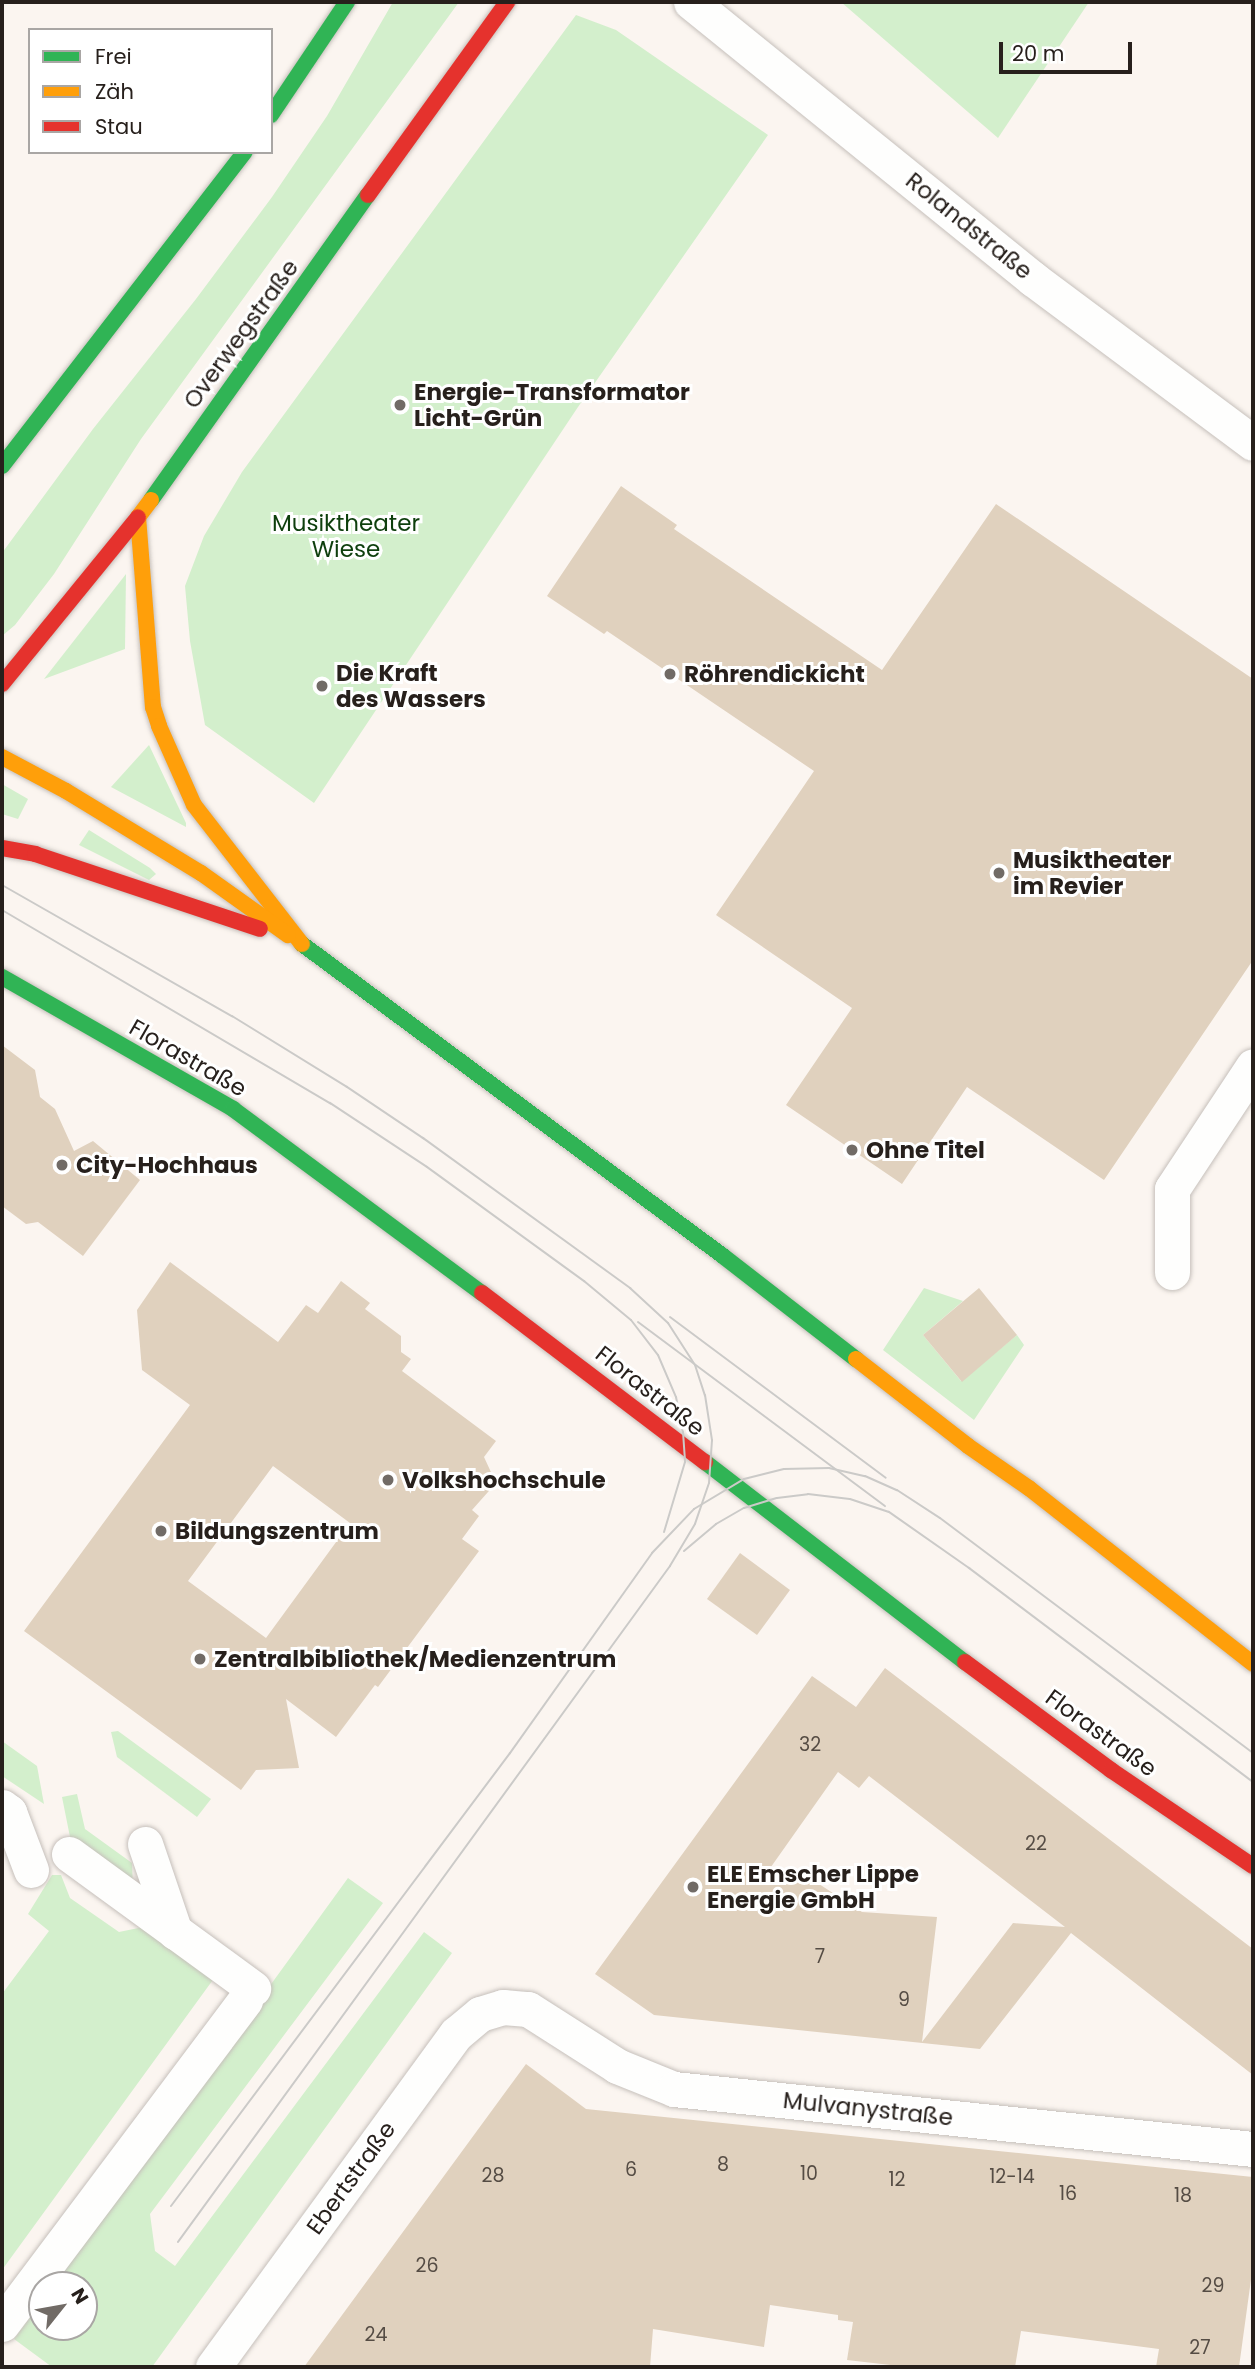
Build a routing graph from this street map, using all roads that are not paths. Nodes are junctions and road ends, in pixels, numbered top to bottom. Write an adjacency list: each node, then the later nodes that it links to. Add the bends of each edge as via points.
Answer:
1 (346, 2): 4 (main road)
2 (507, 2): 8 (main road, Overwegstraße)
3 (691, 2): 6 (street, Rolandstraße, via 1034,279)
4 (273, 112)
5 (243, 154): 7 (main road)
6 (1253, 443)
7 (2, 466)
8 (138, 517): 9 (main road, Overwegstraße); 12 (main road, via 153,707 159,726 194,805)
9 (2, 684)
10 (2, 758): 12 (main road, via 201,873)
11 (2, 848): 12 (main road, via 35,854)
12 (299, 942): 16 (main road, via 723,1256)
13 (2, 977): 20 (main road, Florastraße, via 233,1109 565,1354 1111,1770)
14 (1253, 1066): 15 (street, via 1172,1189)
15 (1172, 1272)
16 (1253, 1664)
17 (2, 1807): 21 (street, via 9,1812)
18 (145, 1844): 22 (street)
19 (69, 1854): 22 (street)
20 (1253, 1866)
21 (31, 1870)
22 (175, 1931): 25 (street, via 249,1994)
23 (503, 2007): 24 (street, Mulvanystraße, via 527,2010 617,2066 674,2089); 26 (street, Ebertstraße, via 480,2014 456,2034)
24 (1253, 2149)
25 (2, 2324)
26 (213, 2367)

